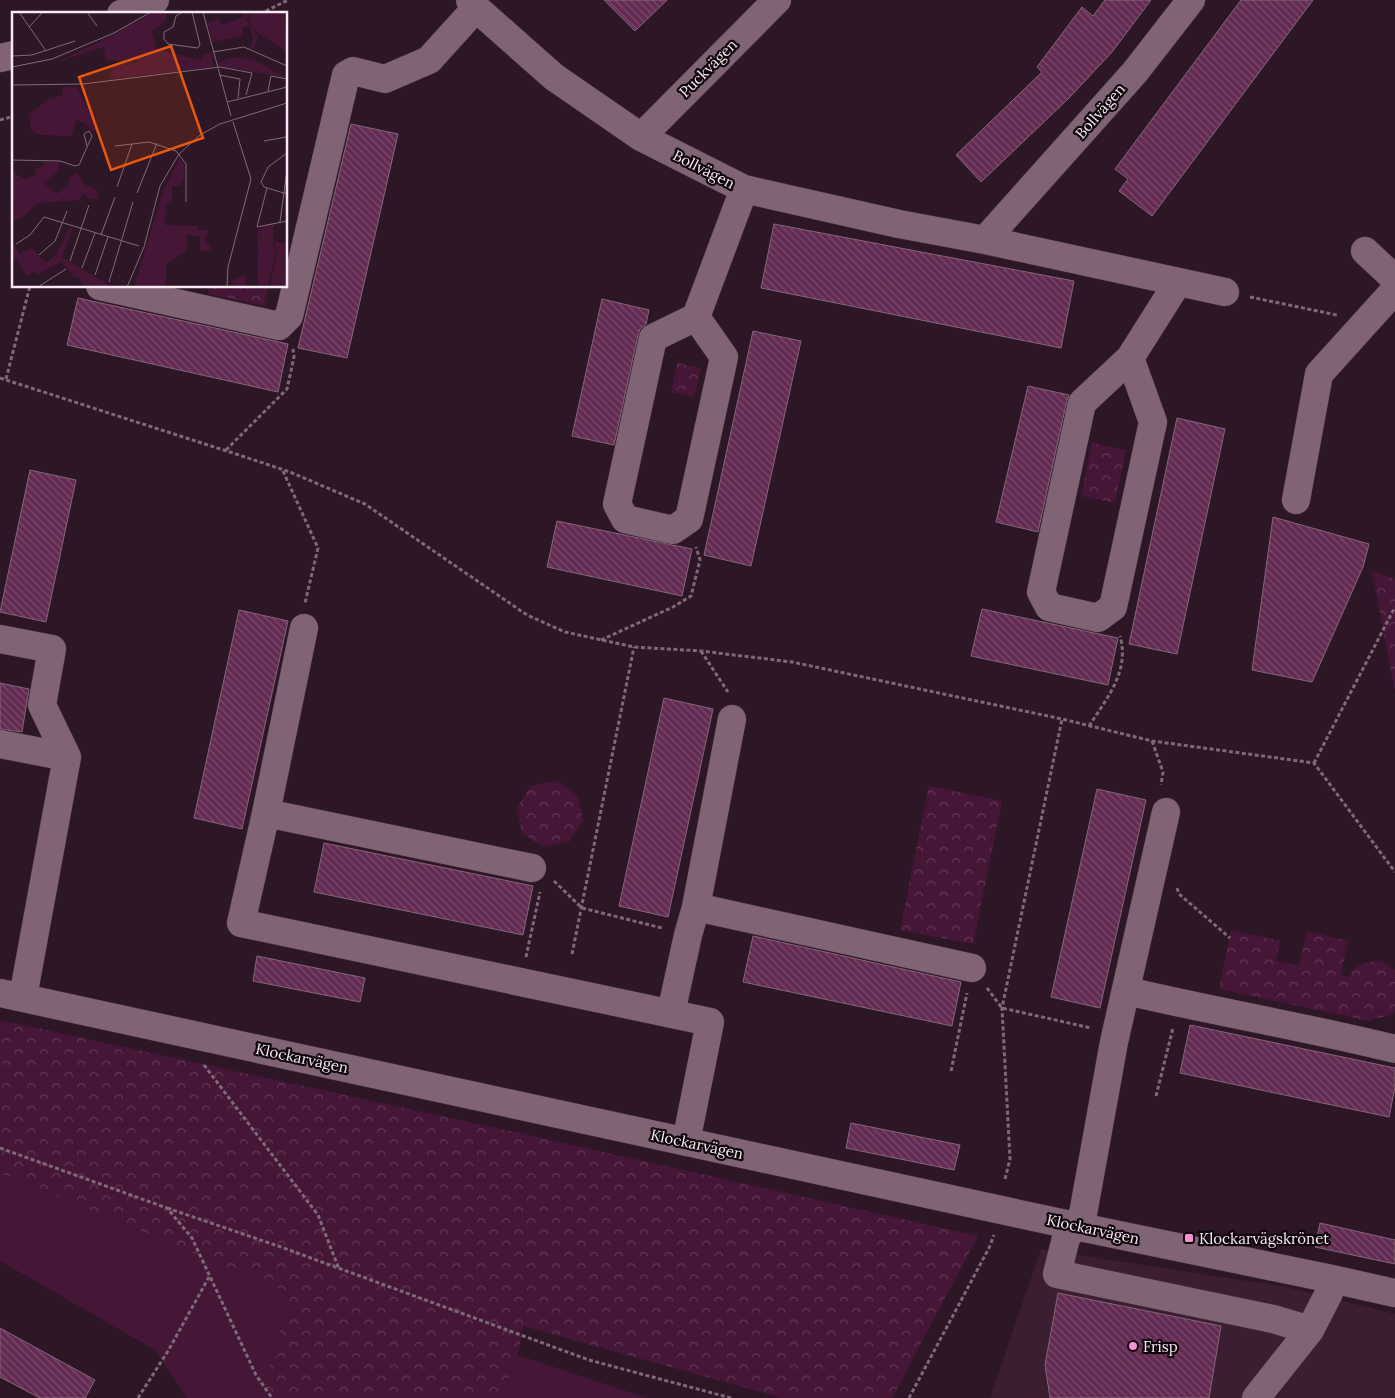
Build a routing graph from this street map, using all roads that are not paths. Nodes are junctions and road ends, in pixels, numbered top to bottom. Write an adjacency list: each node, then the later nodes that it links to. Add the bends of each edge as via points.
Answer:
1 (156, 0): 5 (street)
2 (777, 0): 6 (street, Puckvägen)
3 (1191, 0): 8 (street, Bollvägen, via 1134,72)
4 (473, 4): 6 (street, Bollvägen, via 554,77); 12 (street, via 429,60 385,79 352,72 346,75 289,316 279,326)
5 (126, 12)
6 (641, 137): 7 (street, Bollvägen)
7 (744, 189): 8 (street, Bollvägen); 15 (street)
8 (985, 240): 11 (street, Bollvägen)
9 (1364, 251): 10 (street)
10 (1395, 279)
11 (1178, 282): 14 (street, Bollvägen); 16 (street)
12 (109, 288)
13 (1395, 290): 17 (street, via 1319,374)
14 (1225, 292)
15 (696, 317): 15 (street, via 724,357 689,519 673,530 625,519 617,504 654,338)
16 (1130, 358): 16 (street, via 1152,422 1113,607 1098,618 1049,607 1041,592 1082,402)
17 (1296, 500)
18 (304, 628): 24 (street)
19 (0, 639): 22 (street, via 52,650 42,705)
20 (732, 719): 26 (street)
21 (0, 744): 22 (street)
22 (67, 756): 29 (street)
23 (1166, 812): 28 (street)
24 (266, 813): 25 (street); 30 (street, via 241,923)
25 (538, 869)
26 (696, 907): 27 (street); 30 (street)
27 (972, 968)
28 (1127, 991): 31 (street); 33 (street, via 1083,1214)
29 (12, 995): 32 (street, Klockarvägen)
30 (671, 1014): 32 (street, via 710,1022)
31 (1395, 1049)
32 (686, 1142): 33 (street, Klockarvägen)
33 (1075, 1226): 34 (street, Klockarvägen); 36 (street, via 1066,1238 1057,1274 1273,1319)
34 (1332, 1279): 35 (street, Klockarvägen); 36 (street, via 1329,1293)
35 (1395, 1293)
36 (1310, 1330): 37 (street)
37 (1256, 1398)

